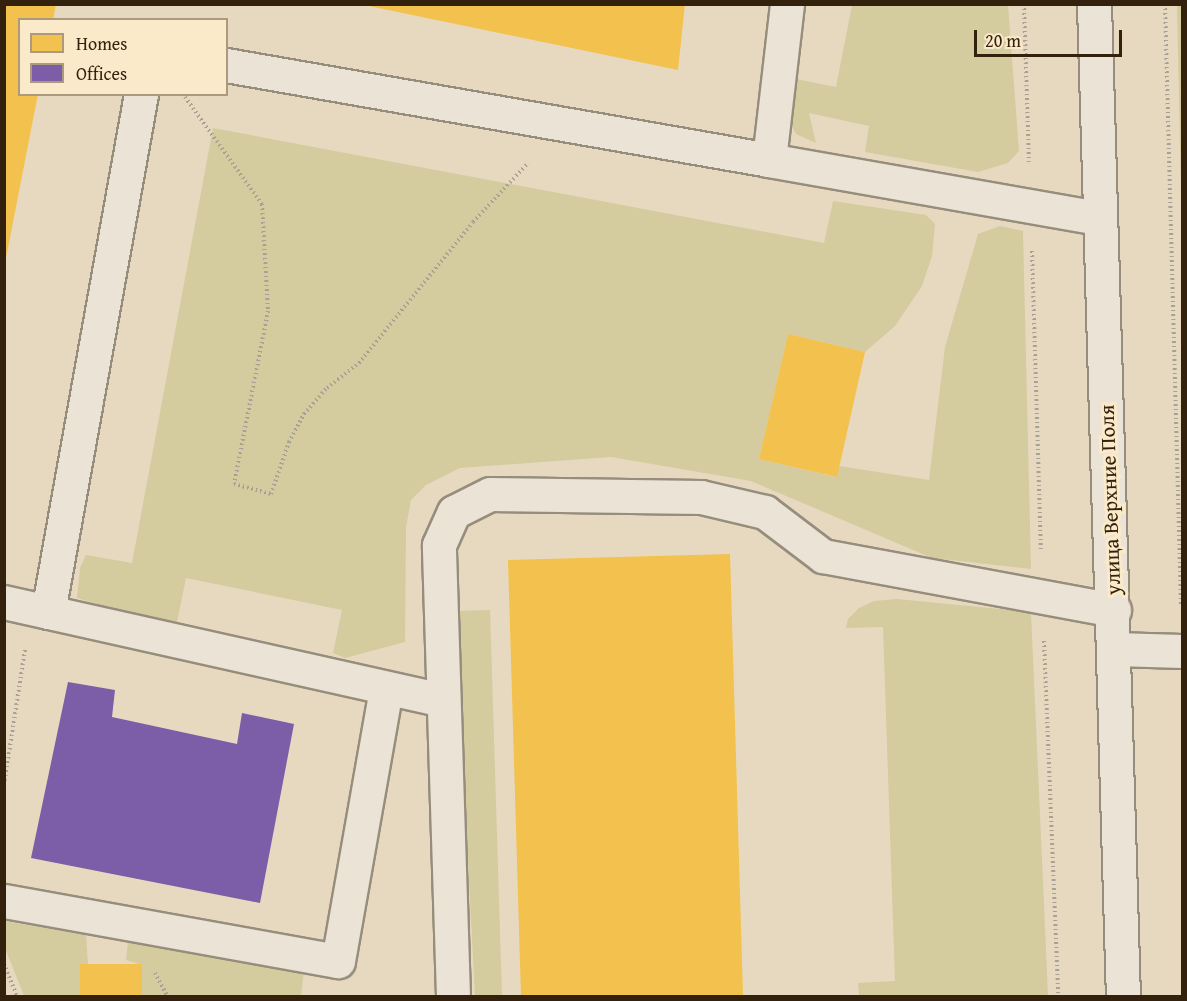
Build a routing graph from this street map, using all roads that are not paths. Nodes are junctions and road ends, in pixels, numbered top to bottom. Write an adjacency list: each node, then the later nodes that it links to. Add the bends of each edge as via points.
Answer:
1 (787, 4): 5 (street)
2 (1094, 4): 6 (street, улица Верхние Поля)
3 (228, 65): 5 (street)
4 (141, 96): 7 (street)
5 (769, 160): 6 (street)
6 (1099, 218): 8 (street, улица Верхние Поля)
7 (28, 607): 11 (street)
8 (1114, 610): 9 (street, улица Верхние Поля); 12 (street, via 824,556 765,512 701,497 490,494 454,512 439,545)
9 (1116, 649): 10 (street); 15 (street, улица Верхние Поля)
10 (1182, 651)
11 (386, 687): 12 (street); 13 (street, via 338,961)
12 (443, 700): 14 (street)
13 (4, 901)
14 (453, 996)
15 (1123, 996)

